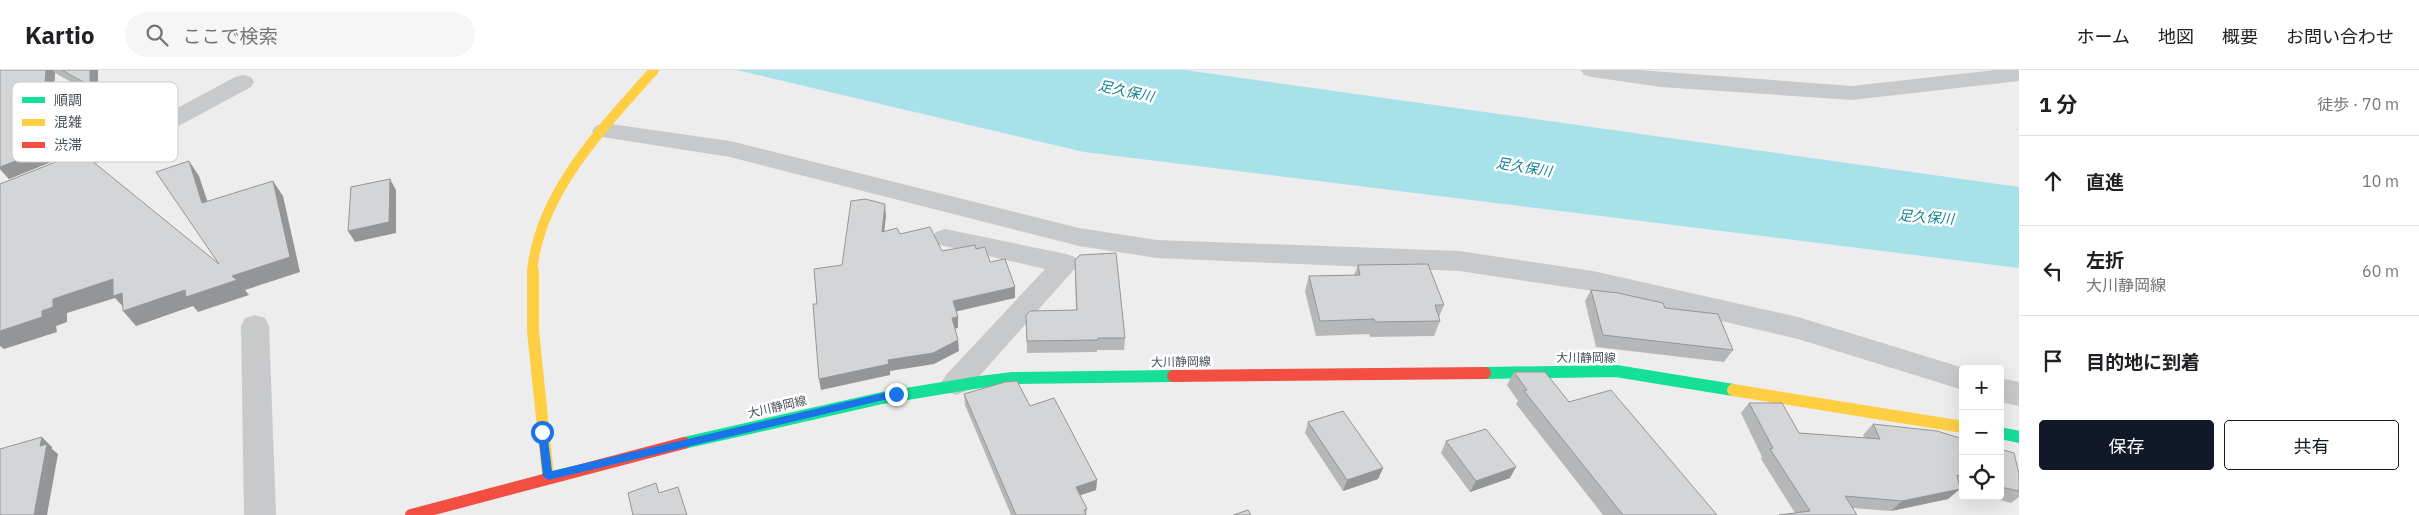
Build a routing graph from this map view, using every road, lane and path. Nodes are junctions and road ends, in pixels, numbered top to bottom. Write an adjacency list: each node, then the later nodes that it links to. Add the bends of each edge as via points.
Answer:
1 (654, 70): 6 (main road)
2 (1592, 70): 3 (street, via 1661,80 1852,93)
3 (2019, 74)
4 (243, 82): 5 (street)
5 (178, 117)
6 (610, 123): 11 (street, via 730,149 1079,237 1157,250 1459,261 1593,281 1798,328); 18 (main road, via 554,204 540,234 533,266 531,302)
7 (79, 162): 8 (street)
8 (0, 194)
9 (945, 238): 12 (street, via 1066,264)
10 (255, 326): 19 (street)
11 (1959, 378)
12 (956, 383): 15 (main road, 大川静岡線, via 1013,378 1616,371); 18 (main road, 大川静岡線, via 896,394)
13 (2004, 391): 14 (street)
14 (2019, 394)
15 (1959, 426)
16 (2004, 434): 17 (main road)
17 (2019, 436)
18 (548, 476): 20 (main road, 大川静岡線)
19 (260, 515)
20 (411, 515)

